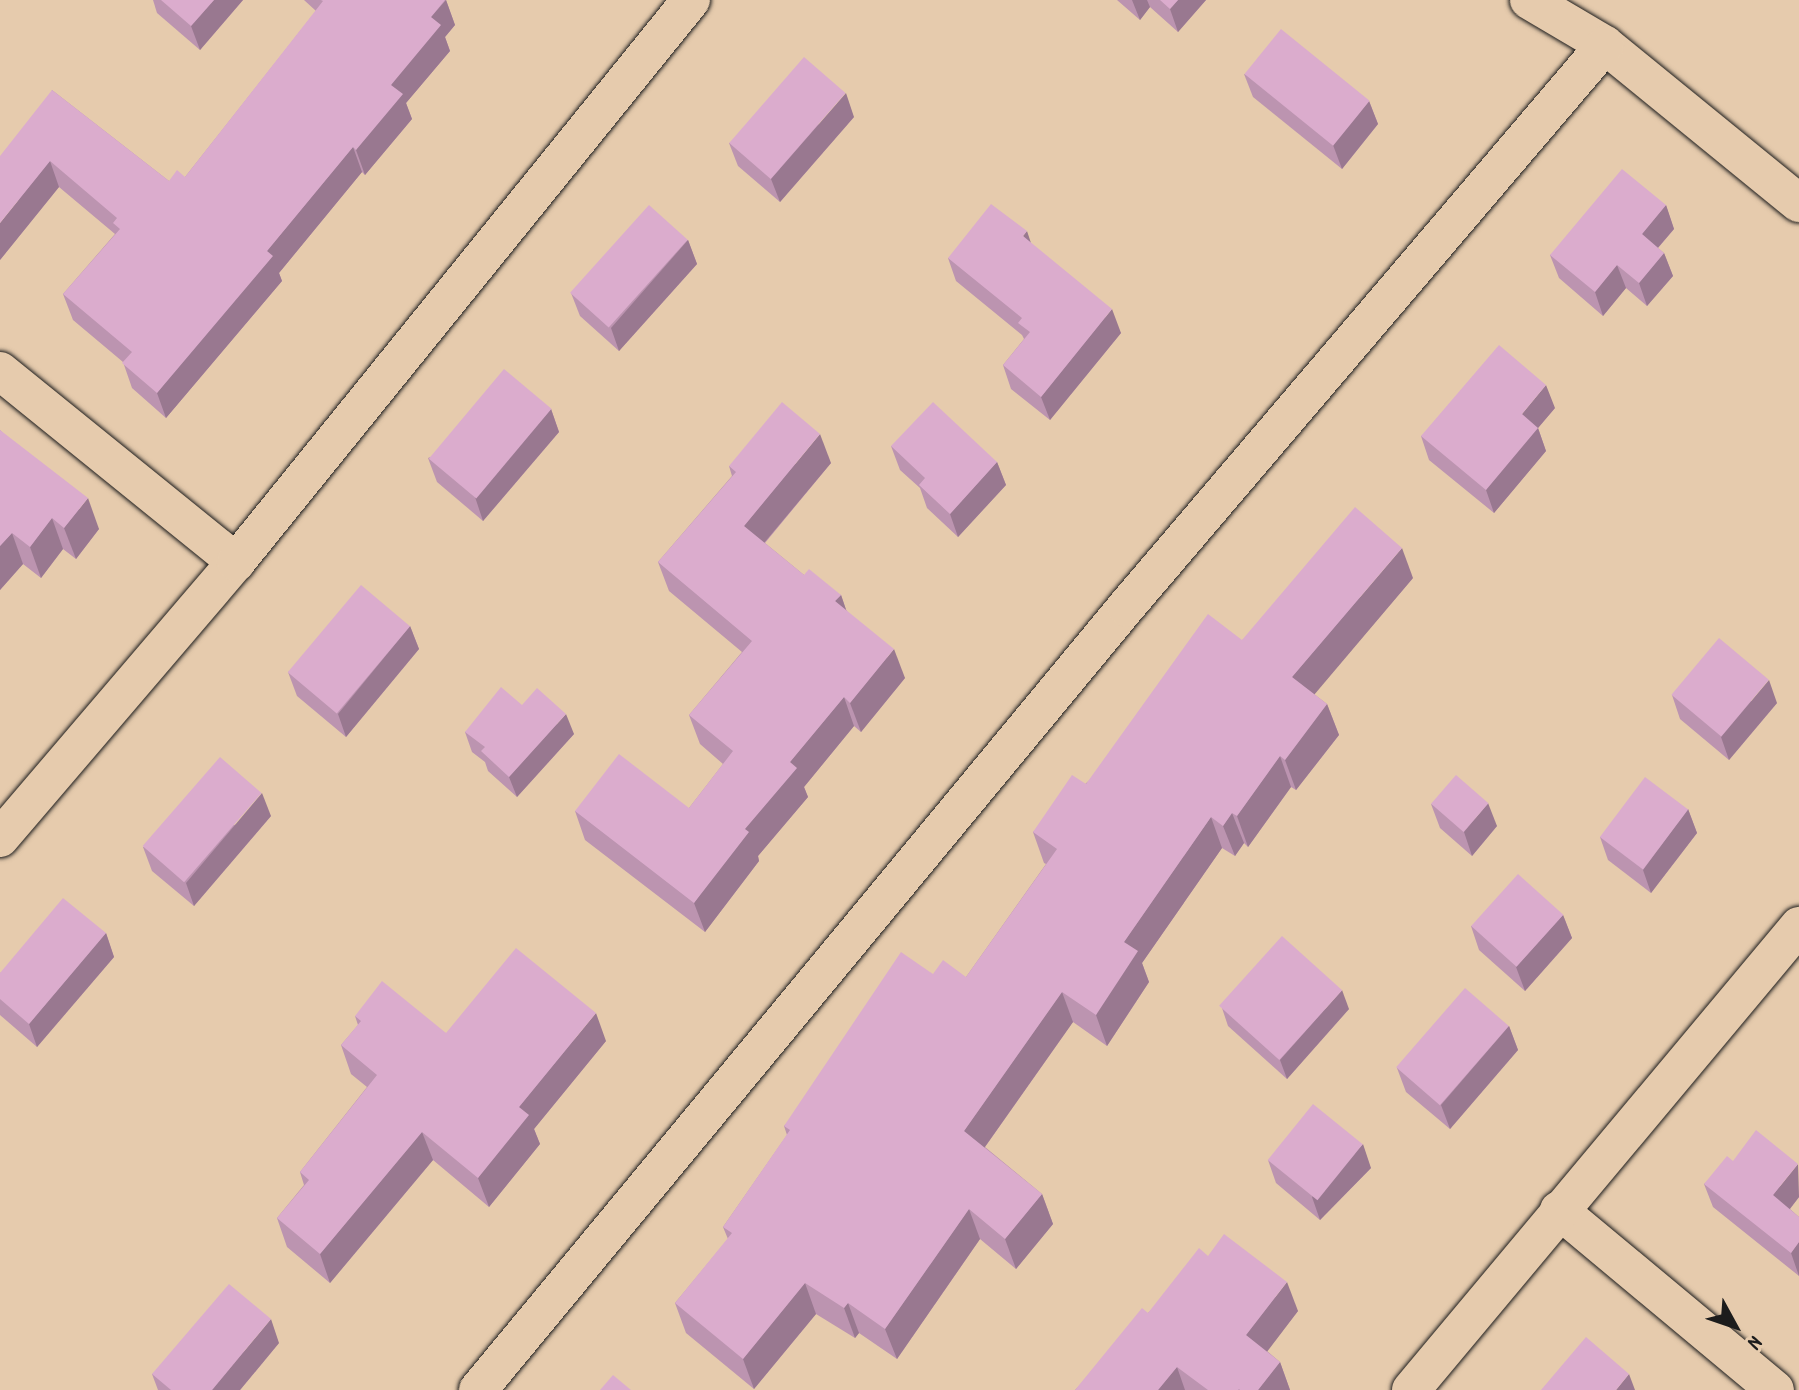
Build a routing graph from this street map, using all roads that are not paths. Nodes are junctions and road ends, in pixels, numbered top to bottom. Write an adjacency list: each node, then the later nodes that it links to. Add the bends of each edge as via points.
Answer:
1 (691, 0): 6 (street)
2 (1529, 0): 3 (street)
3 (1605, 45): 4 (street); 10 (street, via 1126,607)
4 (1799, 203)
5 (0, 371): 6 (street)
6 (236, 562): 7 (street)
7 (0, 838)
8 (1799, 926): 9 (street)
9 (1559, 1210): 11 (street); 12 (street)
10 (478, 1390)
11 (1411, 1390)
12 (1775, 1390)

